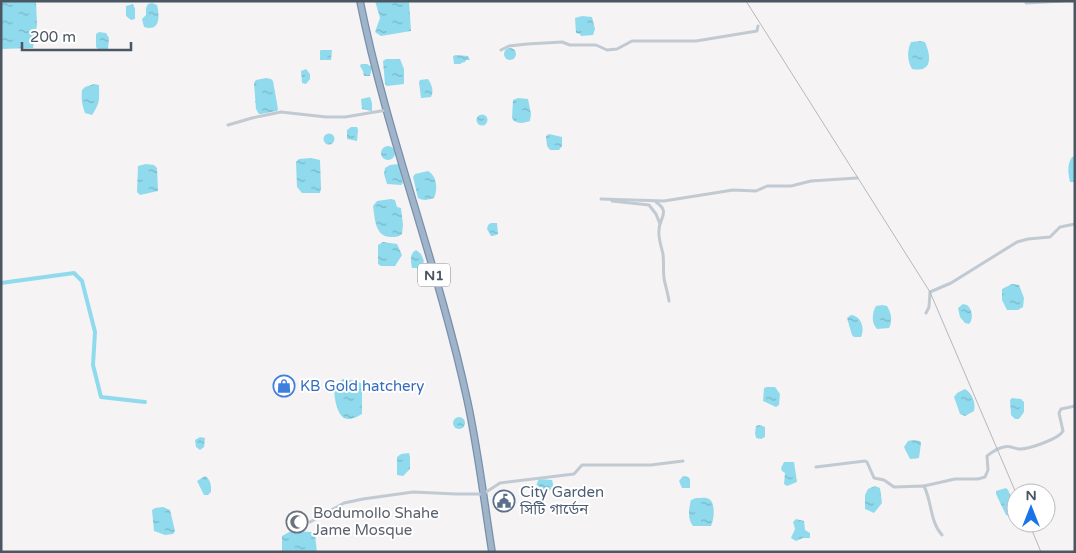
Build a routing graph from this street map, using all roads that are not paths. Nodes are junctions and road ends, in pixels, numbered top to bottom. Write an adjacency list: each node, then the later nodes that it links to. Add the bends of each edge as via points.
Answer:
1 (360, 1): 6 (highway, N1)
2 (1063, 1): 3 (street)
3 (1026, 3)
4 (758, 26): 5 (street, via 758,31 696,41 632,40 617,49 607,50 596,45 562,42 509,46)
5 (501, 50)
6 (387, 110): 7 (street, via 344,118 281,112); 20 (highway, N1, via 467,398)
7 (228, 125)
8 (857, 178): 11 (street)
9 (601, 199): 10 (street)
10 (606, 199): 11 (street); 12 (street, via 649,205)
11 (656, 201): 12 (street, via 664,211)
12 (660, 224): 14 (street, via 658,230)
13 (1075, 224): 15 (street, via 1060,227 1050,237 1017,242 951,283 930,292)
14 (669, 301)
15 (926, 313)
16 (1075, 406): 19 (street, via 1061,408 1063,431 1059,436 1027,448 1004,447 986,456 988,470 985,477)
17 (683, 461): 20 (street, via 651,465 582,465 574,474 500,483)
18 (816, 467): 19 (street, via 865,460 874,478 884,480 894,488)
19 (924, 486): 22 (street, via 934,521)
20 (483, 494): 21 (street, via 394,493 344,503); 23 (highway, N1)
21 (310, 522)
22 (942, 535)
23 (492, 552)

